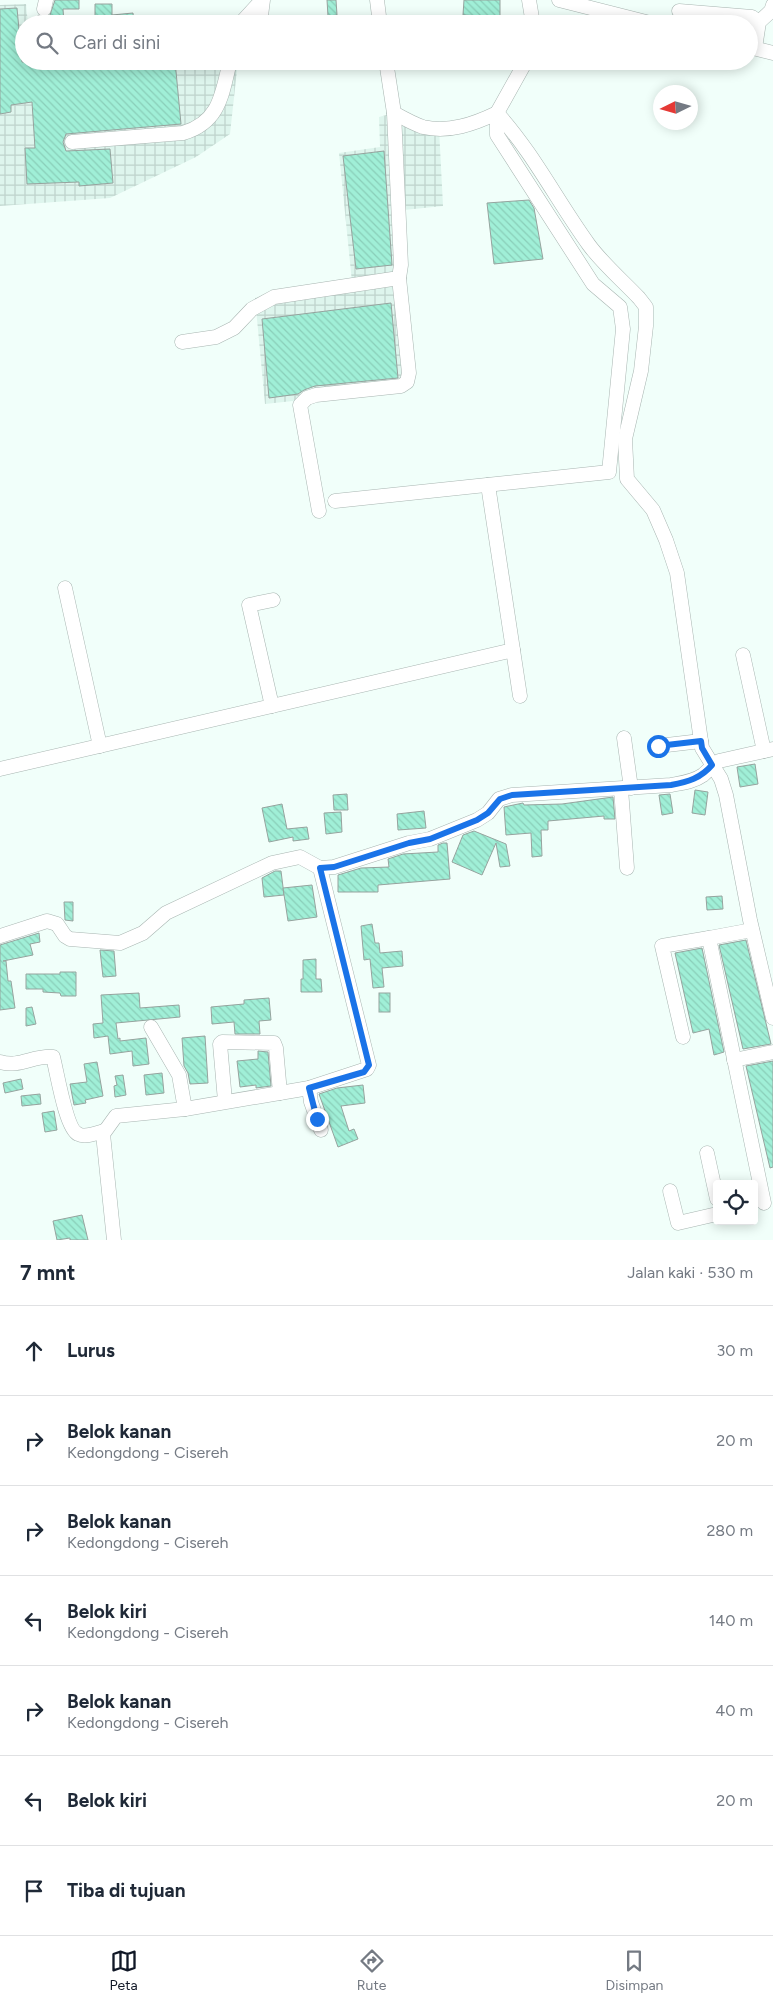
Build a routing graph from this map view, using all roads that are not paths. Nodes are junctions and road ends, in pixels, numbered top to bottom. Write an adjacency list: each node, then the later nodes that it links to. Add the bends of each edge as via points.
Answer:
1 (263, 0): 7 (street); 8 (street)
2 (376, 0): 9 (street)
3 (529, 0): 10 (street)
4 (567, 1): 11 (street)
5 (773, 5): 13 (street)
6 (680, 11): 12 (street)
7 (249, 15)
8 (261, 15)
9 (378, 15)
10 (532, 15)
11 (620, 15)
12 (738, 15)
13 (759, 22): 14 (street)
14 (758, 26)
15 (758, 49): 16 (street)
16 (773, 53)
17 (228, 70): 22 (street, via 222,96 210,119 197,129 183,133)
18 (387, 70): 20 (street)
19 (521, 70): 21 (street)
20 (394, 113): 21 (street, via 422,126 443,130 478,122); 23 (street)
21 (497, 113): 25 (street, via 497,135 593,284 620,307 623,329 609,472); 35 (street, via 537,163 590,247 646,307 641,371 625,439 626,471 630,485 653,510 677,572)
22 (72, 142)
23 (399, 278): 24 (street, via 274,297 252,309 234,328 216,337); 27 (street, via 409,373 407,382 401,386 316,395 300,405)
24 (182, 342)
25 (488, 485): 26 (street); 30 (street)
26 (335, 501)
27 (319, 511)
28 (65, 588): 36 (street)
29 (272, 600): 33 (street, via 250,605)
30 (513, 650): 32 (street); 33 (street)
31 (743, 655): 38 (street)
32 (520, 696)
33 (272, 706): 36 (street)
34 (624, 738): 41 (street)
35 (701, 741): 37 (street); 39 (street)
36 (100, 746): 40 (street)
37 (658, 746)
38 (769, 750): 39 (street, via 732,757)
39 (712, 765): 41 (street, via 700,777 687,782); 44 (street, via 726,795)
40 (0, 769)
41 (626, 788): 42 (street, via 512,795 500,799 477,820 430,839 334,867); 43 (street)
42 (320, 868): 45 (street, via 300,857 272,863 166,913 143,933 120,943 70,939 57,924 47,921); 53 (street, via 369,1065 364,1072)
43 (627, 868)
44 (752, 930): 46 (street); 47 (street)
45 (0, 936)
46 (709, 938): 49 (street, via 662,946); 52 (street)
47 (773, 1018)
48 (152, 1027): 56 (street, via 178,1075)
49 (683, 1037)
50 (773, 1052): 52 (street)
51 (0, 1059): 58 (street, via 12,1065 42,1056 54,1057 66,1119 74,1132 82,1136)
52 (734, 1060): 62 (street)
53 (309, 1088): 54 (street); 57 (street)
54 (280, 1092): 55 (street); 55 (street, via 274,1042 222,1042)
55 (225, 1101): 56 (street)
56 (185, 1109): 58 (street, via 116,1116)
57 (321, 1130)
58 (104, 1131): 64 (street)
59 (707, 1153): 60 (street)
60 (713, 1180)
61 (670, 1191): 63 (street, via 678,1222)
62 (764, 1203)
63 (713, 1215)
64 (114, 1240)

